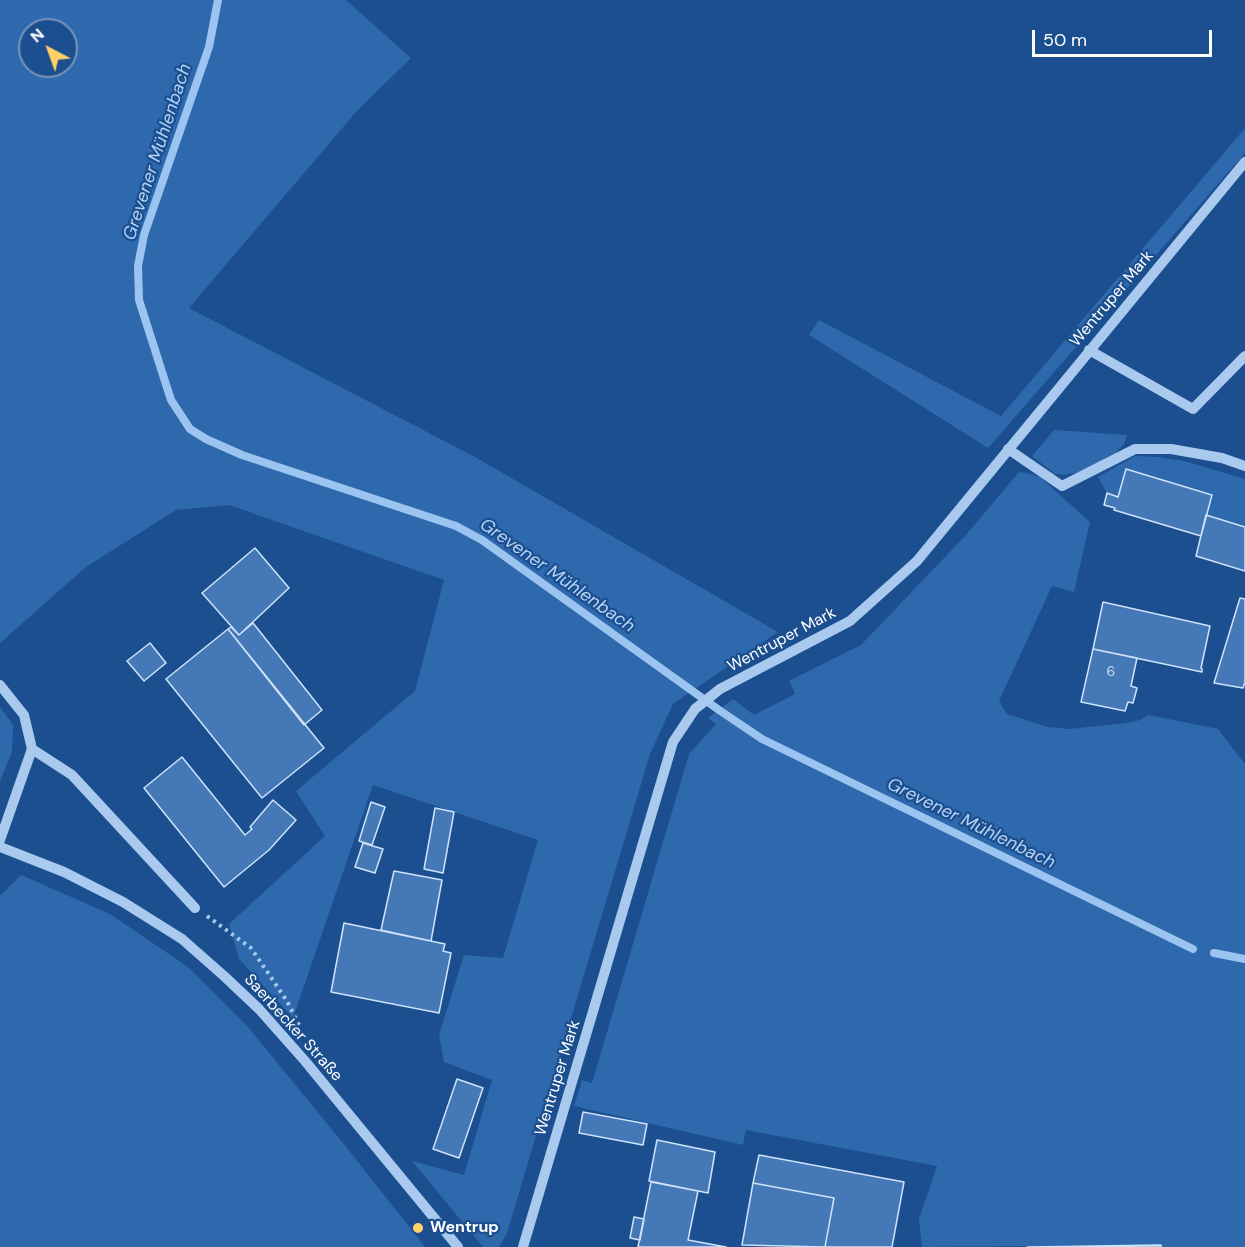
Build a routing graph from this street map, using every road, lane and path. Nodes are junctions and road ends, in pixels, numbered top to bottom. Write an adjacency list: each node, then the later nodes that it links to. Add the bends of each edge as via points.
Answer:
1 (1245, 162): 2 (street, Wentruper Mark)
2 (1089, 350): 3 (street, via 1193,409); 4 (street, Wentruper Mark)
3 (1245, 356)
4 (1008, 449): 5 (street, via 1062,486 1135,449 1171,448); 12 (street, Wentruper Mark, via 917,561 850,621 720,689 695,709 673,742)
5 (1245, 466)
6 (0, 685): 7 (street, via 24,715)
7 (32, 748): 8 (street); 10 (street, via 72,775)
8 (0, 840)
9 (0, 847): 11 (street, Saerbecker Straße, via 64,872 123,902 182,939 259,1009)
10 (195, 908)
11 (458, 1247)
12 (523, 1247)

